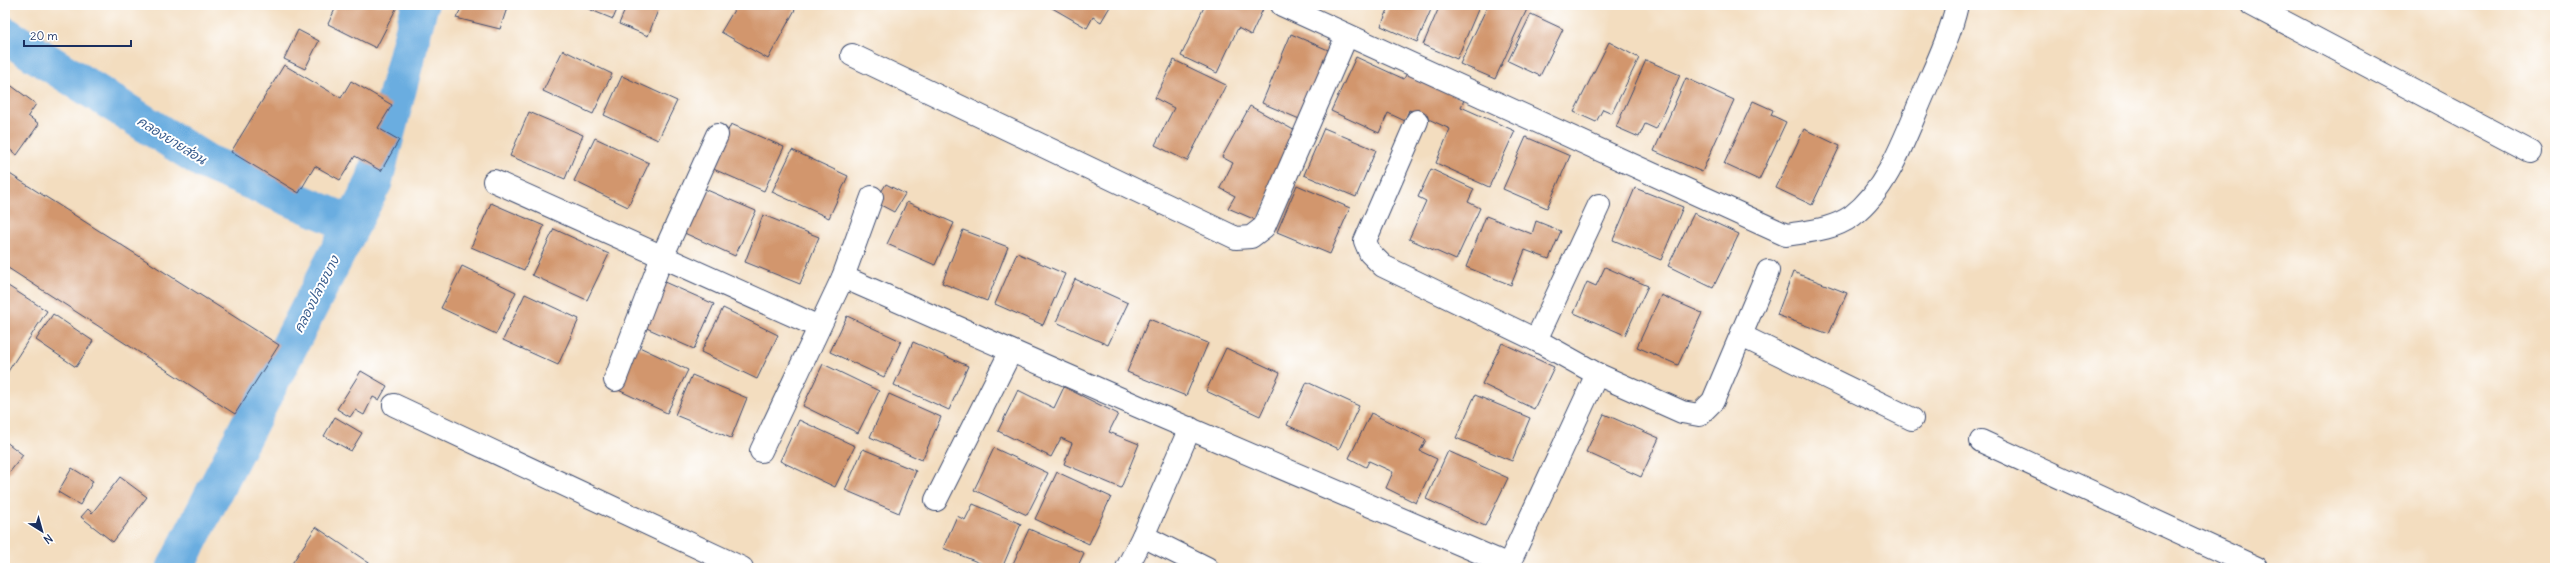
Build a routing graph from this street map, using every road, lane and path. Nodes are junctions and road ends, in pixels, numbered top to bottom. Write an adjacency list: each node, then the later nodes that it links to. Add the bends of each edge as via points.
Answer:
1 (1282, 5): 4 (street)
2 (1957, 5): 4 (street, via 1942,51 1895,158 1875,191 1853,215 1835,226 1786,235)
3 (2252, 5): 8 (street)
4 (1347, 35): 5 (street, via 1264,227 1251,237 1236,238)
5 (852, 55)
6 (1417, 121): 17 (street, via 1365,241 1370,253 1383,266)
7 (717, 135): 12 (street)
8 (2531, 152)
9 (494, 181): 12 (street)
10 (872, 197): 14 (street)
11 (1599, 205): 17 (street)
12 (662, 257): 15 (street); 20 (street)
13 (1768, 271): 16 (street)
14 (843, 277): 15 (street); 18 (street)
15 (819, 327): 25 (street)
16 (1742, 336): 19 (street, via 1713,401 1699,415 1682,412); 22 (street)
17 (1536, 340): 19 (street)
18 (1011, 351): 23 (street); 26 (street)
19 (1597, 374): 28 (street)
20 (615, 380)
21 (394, 405): 29 (street)
22 (1912, 419)
23 (1190, 428): 27 (street); 28 (street)
24 (1981, 441): 32 (street)
25 (762, 451)
26 (936, 500)
27 (1143, 536): 30 (street); 31 (street)
28 (1508, 566)
29 (742, 568)
30 (1127, 568)
31 (1207, 568)
32 (2257, 568)

